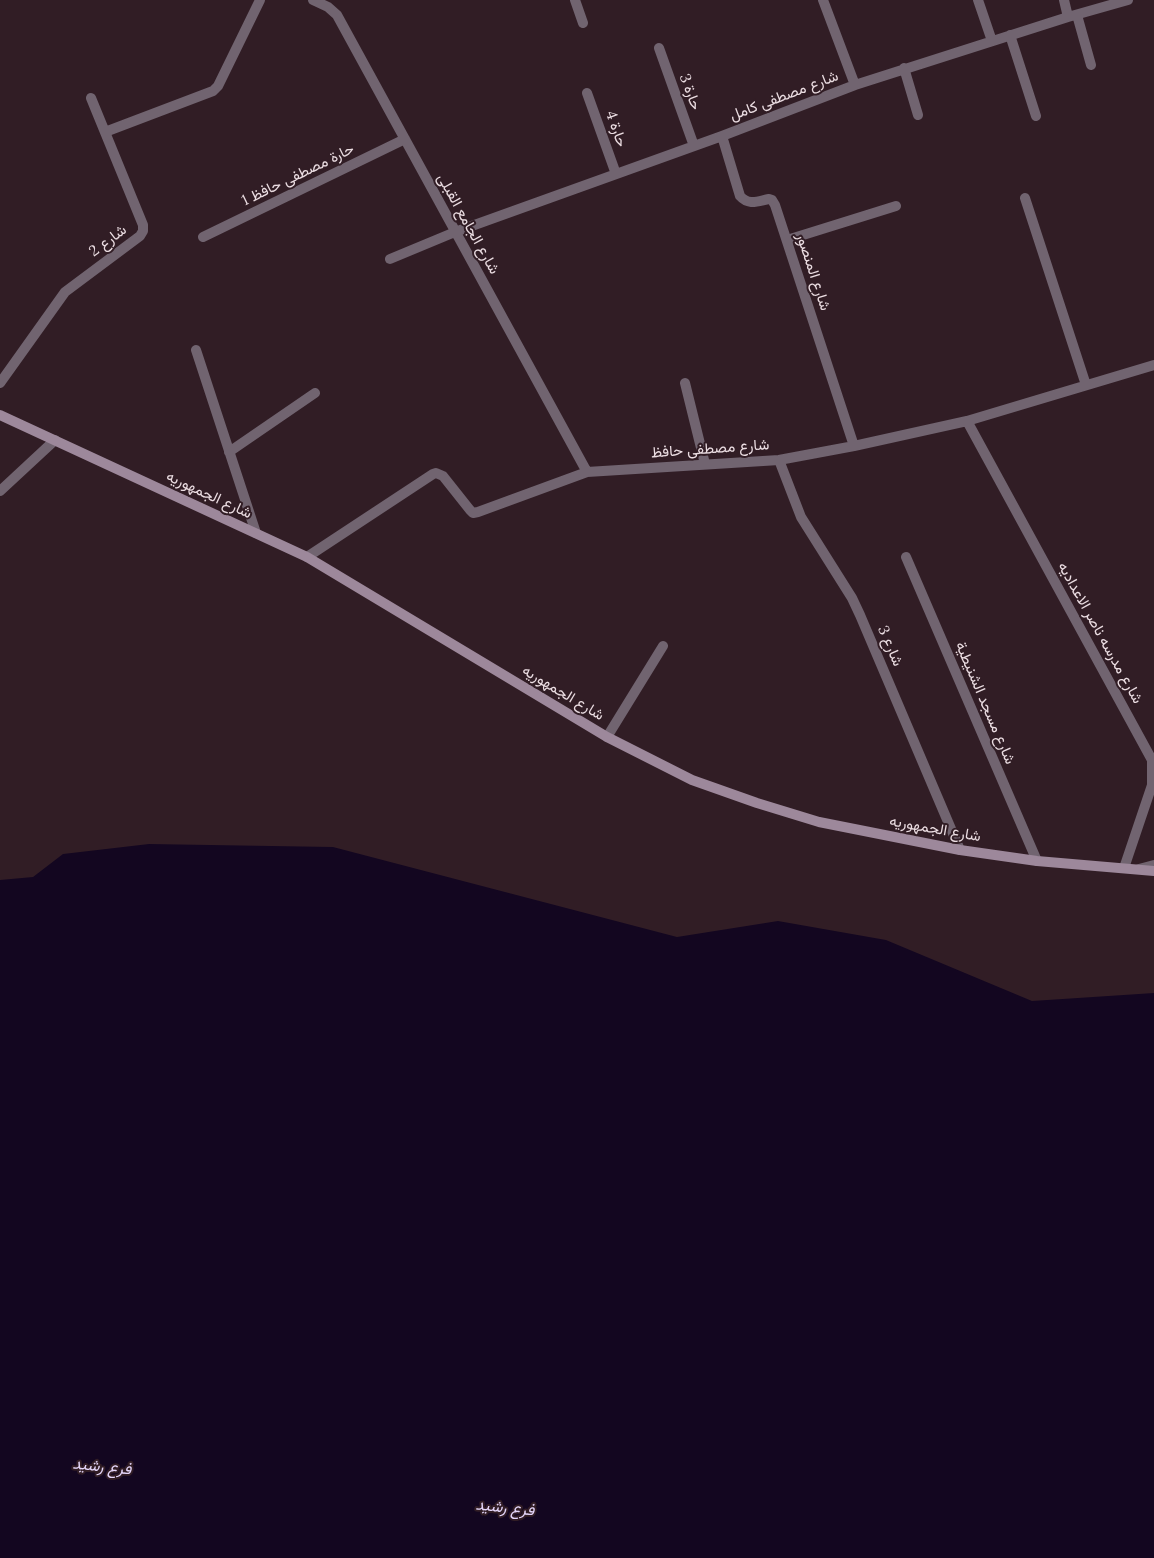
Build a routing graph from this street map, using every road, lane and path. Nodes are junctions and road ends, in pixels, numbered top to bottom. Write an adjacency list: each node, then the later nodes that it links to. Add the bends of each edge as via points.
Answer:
1 (260, 0): 20 (street, via 213,91)
2 (313, 0): 22 (street, شارع الجامع القبلى, via 337,15)
3 (575, 0): 9 (street)
4 (823, 0): 15 (street)
5 (978, 0): 11 (street)
6 (1064, 0): 8 (street)
7 (1128, 0): 8 (street, شارع مصطفى كامل)
8 (1072, 16): 10 (street, شارع مصطفى كامل); 13 (street)
9 (583, 23)
10 (1010, 36): 11 (street, شارع مصطفى كامل); 19 (street)
11 (992, 41): 14 (street, شارع مصطفى كامل)
12 (658, 48): 23 (street, حارة 3)
13 (1091, 65)
14 (904, 68): 15 (street, شارع مصطفى كامل); 18 (street)
15 (856, 85): 21 (street, شارع مصطفى كامل)
16 (587, 94): 24 (street, حارة 4)
17 (91, 98): 20 (street, شارع 2)
18 (918, 115)
19 (1036, 116)
20 (105, 132): 34 (street, شارع 2, via 143,232 65,292)
21 (722, 136): 23 (street, شارع مصطفى كامل); 29 (street, شارع المنصور, via 740,196 750,203 772,200)
22 (405, 139): 27 (street, شارع الجامع القبلى); 28 (street, حارة مصطفى حافظ 1)
23 (694, 146): 24 (street, شارع مصطفى كامل)
24 (616, 174): 27 (street, شارع مصطفى كامل)
25 (1025, 198): 35 (street)
26 (896, 206): 29 (street)
27 (455, 232): 30 (street, شارع مصطفى كامل); 44 (street, شارع الجامع القبلى)
28 (204, 237)
29 (787, 240): 40 (street, شارع المنصور)
30 (390, 259)
31 (196, 350): 41 (street)
32 (1154, 365): 35 (street, شارع مصطفى حافظ)
33 (685, 383): 43 (street)
34 (0, 384)
35 (1086, 385): 38 (street, شارع مصطفى حافظ)
36 (316, 393): 41 (street)
37 (0, 415): 39 (street, شارع الجمهوريه)
38 (967, 421): 40 (street, شارع مصطفى حافظ); 51 (street, شارع مدرسه ناصر الاعداديه)
39 (55, 440): 45 (street); 46 (street, شارع الجمهوريه)
40 (854, 446): 42 (street, شارع مصطفى حافظ)
41 (229, 452): 46 (street)
42 (779, 460): 43 (street, شارع مصطفى حافظ); 52 (street, شارع 3, via 801,517 860,615)
43 (705, 464): 44 (street, شارع مصطفى حافظ)
44 (588, 472): 47 (street, شارع مصطفى حافظ, via 474,513 443,476 433,474)
45 (0, 491)
46 (256, 533): 47 (street, شارع الجمهوريه)
47 (307, 557): 50 (street, شارع الجمهوريه)
48 (906, 557): 53 (street, شارع مسجد الشنيطية)
49 (663, 646): 50 (street)
50 (607, 737): 52 (street, شارع الجمهوريه, via 692,780 757,803 819,822)
51 (1153, 760): 55 (street, شارع مدرسه ناصر الاعداديه, via 1152,785)
52 (960, 850): 53 (street, شارع الجمهوريه)
53 (1037, 861): 55 (street, شارع الجمهوريه)
54 (1154, 865): 56 (street)
55 (1124, 868): 56 (street, شارع الجمهوريه)
56 (1139, 869): 57 (street, شارع الجمهوريه)
57 (1154, 871)

